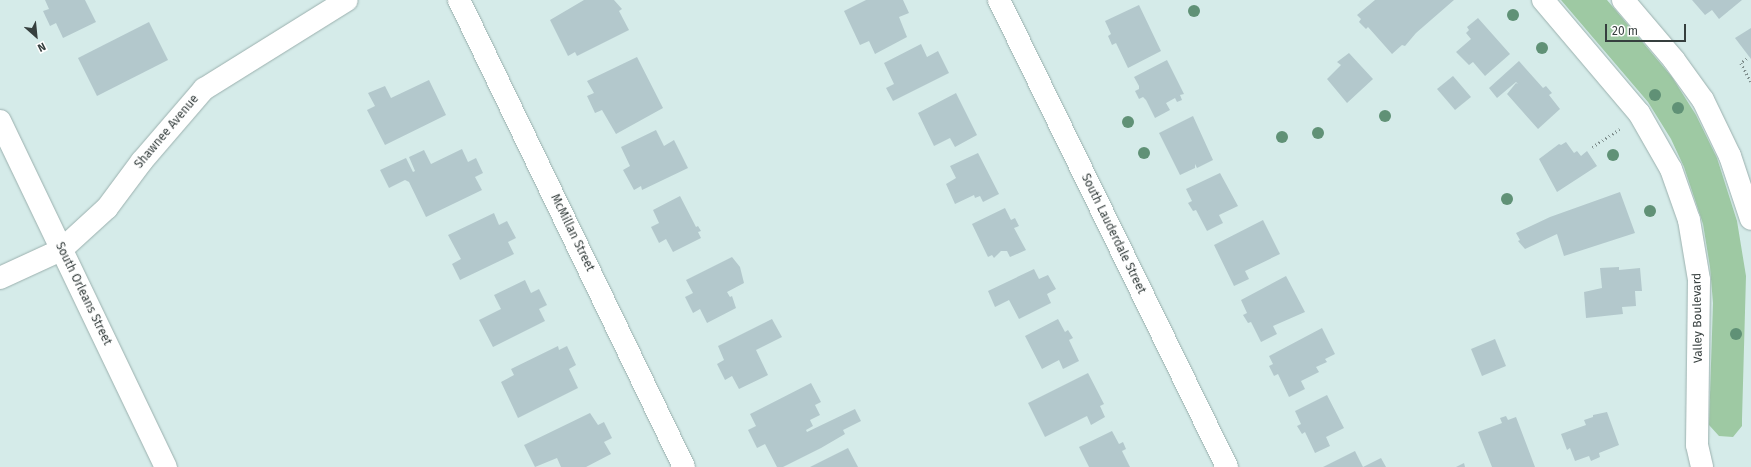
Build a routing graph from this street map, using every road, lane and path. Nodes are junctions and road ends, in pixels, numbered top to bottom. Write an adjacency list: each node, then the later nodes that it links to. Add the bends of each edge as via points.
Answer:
1 (347, 0): 12 (street, Shawnee Avenue, via 204,89 142,161 107,208)
2 (459, 0): 15 (street, McMillan Street)
3 (999, 0): 16 (street, South Lauderdale Street)
4 (1543, 0): 17 (street, Valley Boulevard, via 1639,114 1671,169 1689,220 1699,280 1697,445)
5 (1624, 0): 11 (street, via 1674,60 1703,100 1730,156)
6 (1747, 59): 7 (path, via 1741,63)
7 (1751, 82)
8 (0, 121): 12 (street, South Orleans Street)
9 (1627, 125): 10 (path)
10 (1592, 147)
11 (1751, 219)
12 (61, 250): 13 (street, Shawnee Avenue); 14 (street, South Orleans Street)
13 (0, 278)
14 (166, 467)
15 (684, 467)
16 (1227, 467)
17 (1702, 467)

